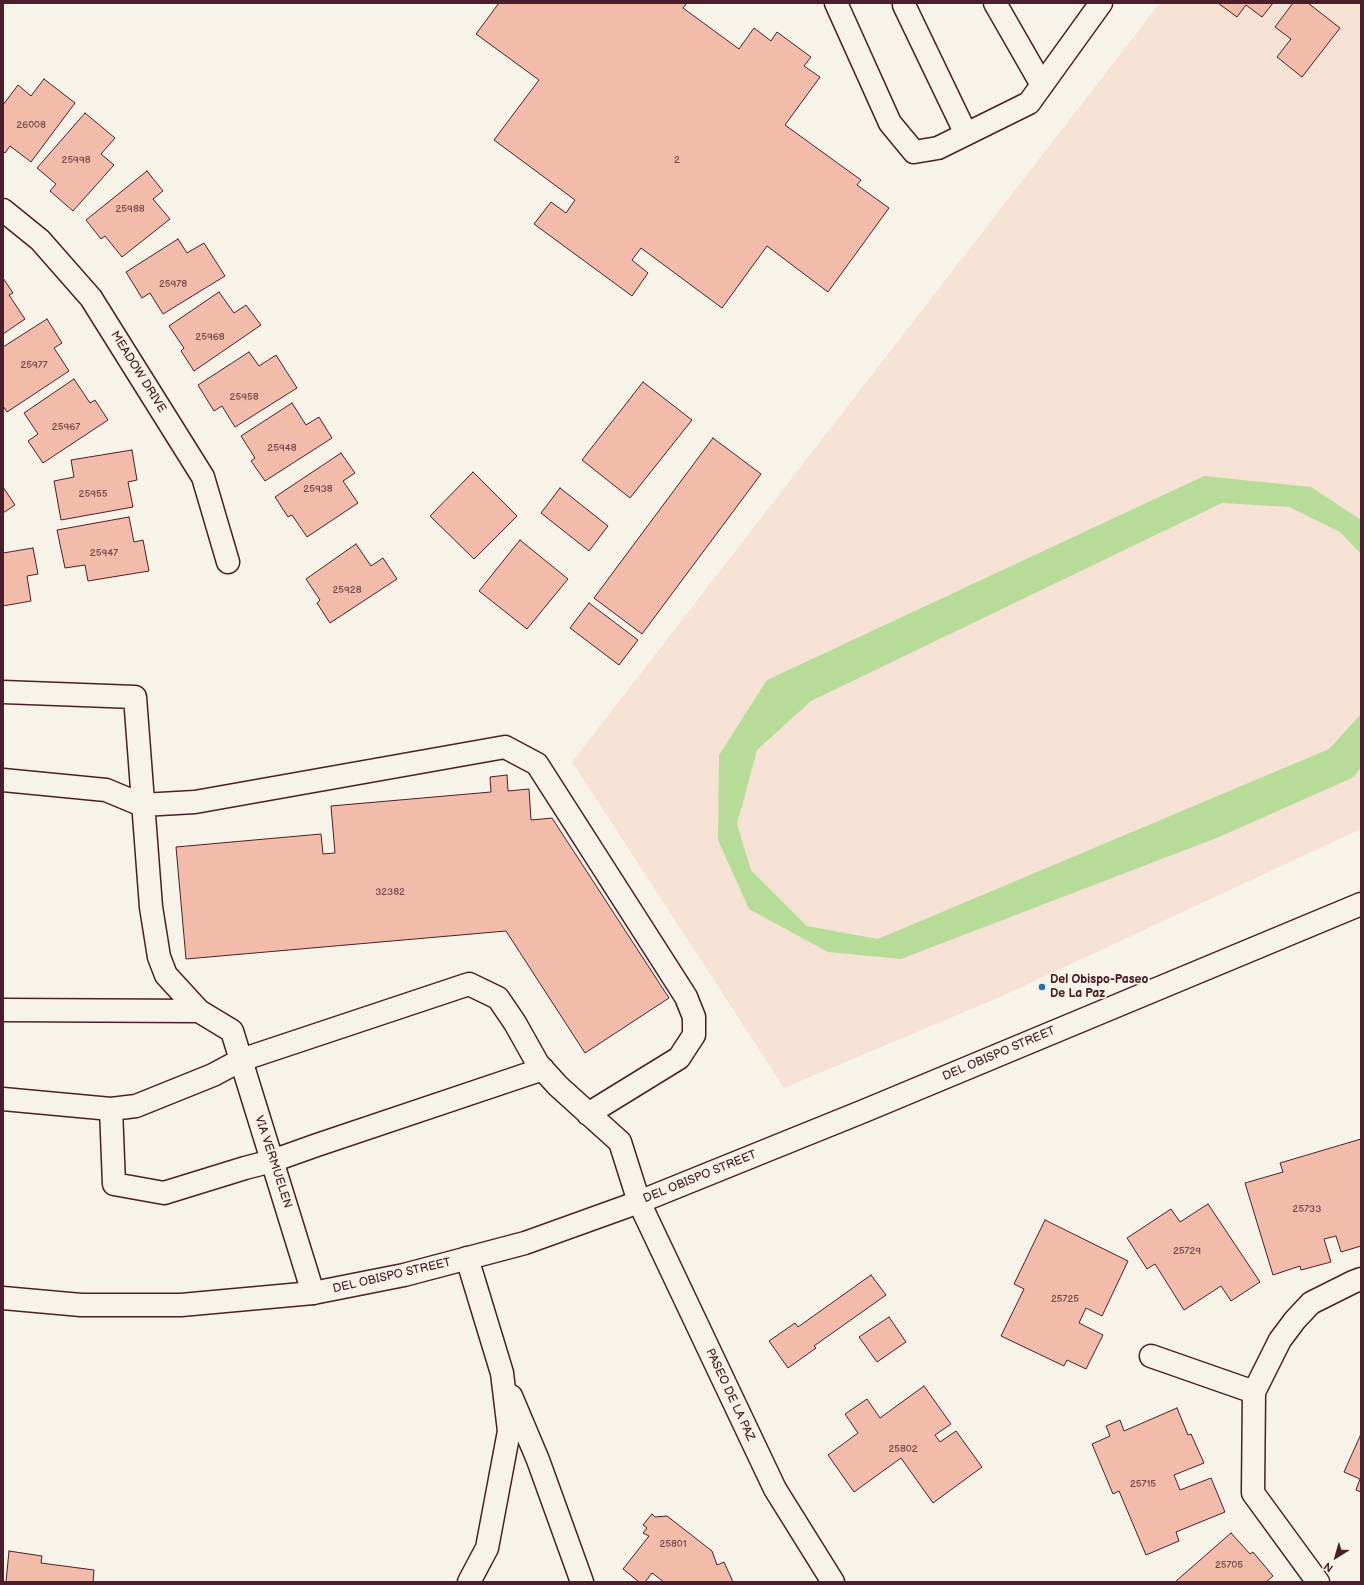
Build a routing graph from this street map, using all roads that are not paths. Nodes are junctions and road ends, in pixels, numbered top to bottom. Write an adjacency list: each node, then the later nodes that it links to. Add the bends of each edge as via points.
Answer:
1 (836, 3): 6 (street, via 890,123 914,152 938,148)
2 (905, 3): 6 (street)
3 (995, 3): 5 (street)
4 (1101, 3): 5 (street)
5 (1042, 85): 6 (street, via 1029,103)
6 (966, 134)
7 (3, 210): 8 (street, MEADOW DRIVE, via 40,240 91,298 203,477)
8 (228, 562)
9 (3, 692): 11 (street, via 135,697)
10 (3, 780): 11 (street, via 106,790)
11 (142, 805): 14 (street, via 151,907 159,957 166,975); 19 (street, via 195,802 505,747 537,764 686,997 694,1017 694,1035 679,1058)
12 (1361, 904): 21 (street, DEL OBISPO STREET)
13 (3, 1010): 14 (street)
14 (199, 1011): 15 (street, VIA VERMUELEN, via 232,1030)
15 (241, 1060): 16 (street, PASEO DE LA PAZ, via 469,984 498,998); 18 (street, PASEO DE LA PAZ, via 213,1075 136,1106); 20 (street, VIA VERMUELEN)
16 (543, 1069): 19 (street, PASEO DE LA PAZ); 20 (street)
17 (3, 1099): 18 (street, PASEO DE LA PAZ)
18 (111, 1109): 20 (street, via 114,1184 164,1193)
19 (588, 1114): 21 (street, PASEO DE LA PAZ, via 620,1142)
20 (272, 1161): 24 (street, VIA VERMUELEN)
21 (639, 1202): 22 (street, DEL OBISPO STREET, via 525,1243); 31 (street, PASEO DE LA PAZ, via 774,1489)
22 (467, 1258): 24 (street, DEL OBISPO STREET, via 404,1275); 27 (street)
23 (1361, 1279): 28 (street, via 1311,1303 1294,1320 1280,1340)
24 (313, 1293): 25 (street, DEL OBISPO STREET, via 181,1305 81,1305)
25 (3, 1298)
26 (1151, 1356): 28 (street)
27 (502, 1373): 29 (street, via 508,1431 487,1548); 30 (street, via 538,1460)
28 (1254, 1392): 32 (street, via 1253,1493)
29 (469, 1582)
30 (582, 1582)
31 (833, 1582)
32 (1318, 1582)

